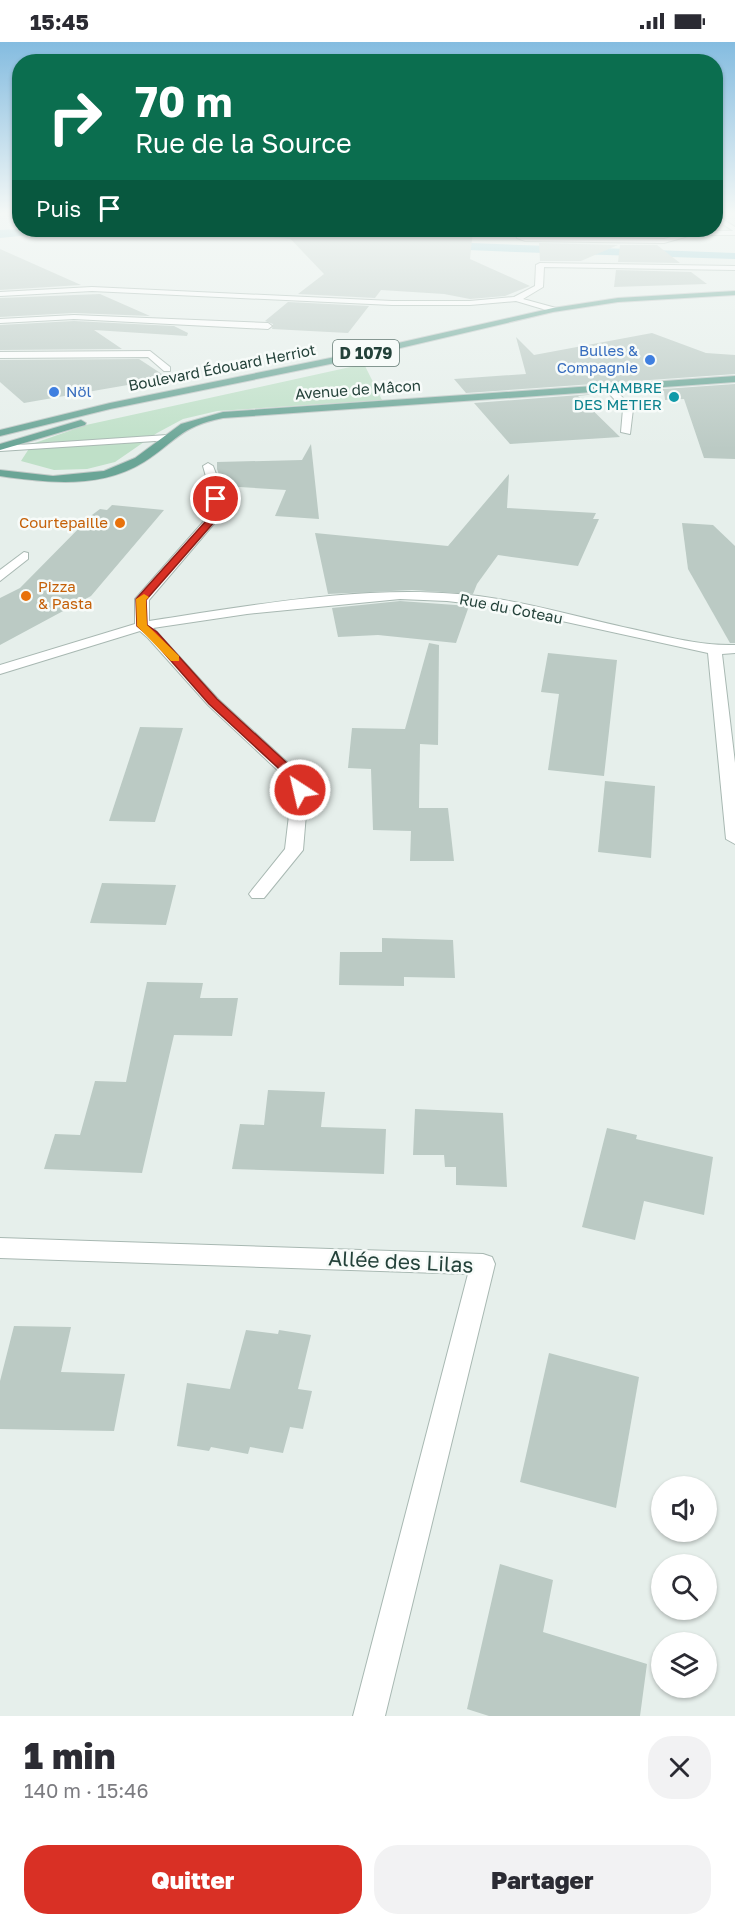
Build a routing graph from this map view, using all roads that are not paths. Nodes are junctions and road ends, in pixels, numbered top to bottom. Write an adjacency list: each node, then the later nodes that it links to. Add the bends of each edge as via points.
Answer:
1 (35, 292): 5 (street)
2 (159, 292): 7 (street, via 392,303)
3 (529, 292): 7 (street)
4 (735, 293): 8 (main road, Boulevard Édouard Herriot / D 1079, via 618,300)
5 (0, 294)
6 (735, 298): 18 (main road, Boulevard Édouard Herriot / D 1079, via 631,305 552,317 347,366 128,411)
7 (516, 299): 8 (street)
8 (553, 310): 16 (main road, Boulevard Édouard Herriot / D 1079, via 345,358 110,405)
9 (0, 321): 10 (street, via 74,317)
10 (268, 326)
11 (0, 355): 12 (street, via 150,354)
12 (167, 369)
13 (735, 379): 14 (main road, Avenue de Mâcon)
14 (609, 388): 15 (street, via 628,409); 17 (main road, Avenue de Mâcon, via 223,415 193,422)
15 (626, 432)
16 (0, 433)
17 (167, 438): 18 (street); 21 (main road, Avenue de Mâcon, via 138,461 113,472 58,480)
18 (2, 447): 19 (main road, via 4,456)
19 (0, 462)
20 (207, 466): 24 (street, via 218,512 141,599)
21 (0, 473)
22 (24, 555): 23 (street)
23 (0, 577)
24 (142, 626): 26 (street, Rue du Coteau, via 247,610 389,596 447,597 498,603); 27 (street, Rue du Coteau); 29 (street, via 213,702 294,777 300,790 294,850)
25 (735, 649): 26 (street, Rue du Coteau)
26 (715, 650): 28 (street)
27 (0, 670)
28 (735, 839)
29 (258, 894)
30 (0, 1248): 31 (street, Allée des Lilas, via 483,1264)
31 (369, 1716)

